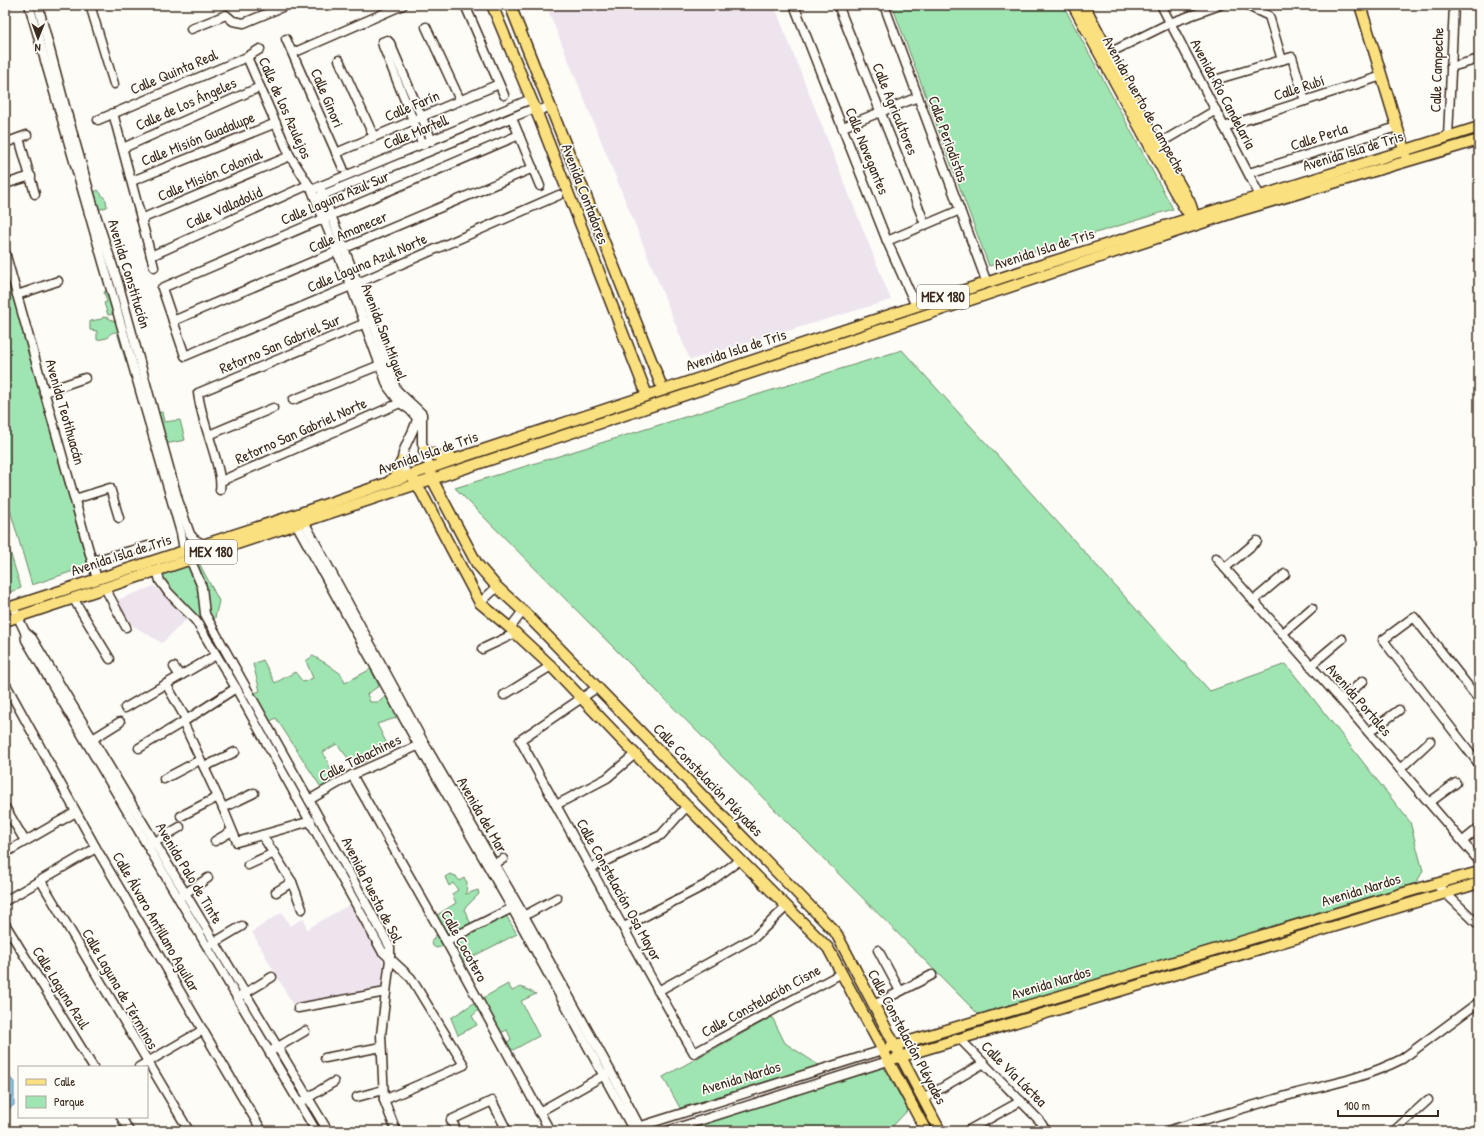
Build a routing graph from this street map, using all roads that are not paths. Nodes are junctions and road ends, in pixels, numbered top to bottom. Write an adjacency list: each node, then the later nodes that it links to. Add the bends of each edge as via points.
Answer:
1 (29, 5): 42 (street, Avenida Constitución)
2 (38, 5): 42 (street, Avenida Constitución)
3 (90, 5): 33 (street)
4 (287, 5): 21 (street, via 244,23 233,21 226,15)
5 (403, 5): 24 (street)
6 (464, 5): 34 (street)
7 (492, 5): 40 (main road, Avenida Contadores)
8 (510, 5): 41 (main road, Avenida Contadores)
9 (794, 5): 51 (street, Calle Navegantes)
10 (838, 5): 44 (street, Calle Agricultores)
11 (884, 5): 37 (street, Calle Periodistas)
12 (1073, 5): 25 (main road, Avenida Puerto de Campeche)
13 (1084, 5): 25 (main road, Avenida Puerto de Campeche)
14 (1161, 5): 19 (street, Avenida Río Candelaria)
15 (1220, 5): 19 (street)
16 (1250, 5): 29 (street, via 1269,16)
17 (1360, 5): 31 (main road)
18 (1454, 5): 30 (street, Calle Campeche)
19 (1170, 23): 25 (street); 43 (street, Avenida Río Candelaria)
20 (426, 27): 38 (street)
21 (191, 29)
22 (286, 39): 24 (street, Calle Ginori)
23 (260, 49): 26 (street, Calle Quinta Real)
24 (293, 53): 68 (street, Calle Ginori)
25 (1105, 55): 65 (main road, Avenida Puerto de Campeche)
26 (247, 57): 35 (street, Calle de los Azulejos); 45 (street, Calle Quinta Real)
27 (1479, 59): 30 (street)
28 (339, 60): 57 (street)
29 (1282, 60): 32 (street); 39 (street, via 1292,57)
30 (1451, 67): 58 (street, Calle Campeche)
31 (1382, 76): 39 (street, Calle Rubí); 53 (main road)
32 (1218, 79)
33 (114, 84)
34 (499, 84): 36 (street); 38 (street, Calle Farín)
35 (260, 87): 49 (street, Calle de los Azulejos); 66 (street, Calle de Los Ángeles)
36 (504, 96)
37 (918, 97): 44 (street); 85 (street, Calle Periodistas)
38 (460, 100): 46 (street, Calle Farín)
39 (1305, 101): 52 (street, Calle Rubí)
40 (533, 104): 41 (street, Calle Martell, via 542,110); 60 (street, Calle Martell); 110 (main road, Avenida Contadores)
41 (550, 106): 108 (main road, Avenida Contadores)
42 (62, 107): 128 (street, Avenida Constitución)
43 (1216, 110): 52 (street, Avenida Río Candelaria); 65 (street)
44 (881, 112): 51 (street); 91 (street, Calle Agricultores)
45 (113, 113): 47 (street, Calle Quinta Real); 66 (street)
46 (421, 118): 48 (street, Calle Farín); 48 (street, via 400,80); 62 (street)
47 (98, 120)
48 (413, 121): 57 (street, Calle Farín); 64 (street)
49 (276, 123): 69 (street, Calle de los Azulejos); 76 (street, Calle Misión Guadalupe)
50 (514, 123): 56 (street)
51 (843, 127): 94 (street, Calle Navegantes)
52 (1224, 127): 74 (street, Avenida Río Candelaria)
53 (1397, 127): 67 (main road); 74 (street, Calle Perla)
54 (1479, 127): 58 (main road, Avenida Isla de Tris / MEX 180)
55 (27, 135): 59 (street)
56 (519, 135): 73 (street); 87 (street, Calle Laguna Azul Sur)
57 (374, 137): 68 (street, Calle Farín)
58 (1448, 137): 67 (main road, Avenida Isla de Tris / MEX 180)
59 (19, 138): 63 (street); 75 (street)
60 (447, 140): 62 (street, Calle Martell); 70 (street, Calle Martell)
61 (1479, 140): 71 (main road, Avenida Isla de Tris / MEX 180)
62 (432, 141): 64 (street, Calle Martell)
63 (5, 143)
64 (423, 145): 70 (street, Calle Martell)
65 (1154, 147): 82 (main road, Avenida Puerto de Campeche); 84 (main road, Avenida Puerto de Campeche)
66 (123, 148): 76 (street)
67 (1404, 151): 71 (main road); 83 (main road, Avenida Isla de Tris / MEX 180)
68 (336, 153): 72 (street, Calle Ginori)
69 (290, 156): 79 (street, Calle de los Azulejos); 89 (street, Calle Misión Colonial)
70 (404, 157): 79 (street, Calle Martell)
71 (1408, 162): 86 (main road, Avenida Isla de Tris / MEX 180)
72 (343, 168)
73 (533, 168): 78 (street); 95 (street, Calle Amanecer)
74 (1249, 173): 83 (street, Avenida Río Candelaria)
75 (31, 176): 77 (street); 80 (street)
76 (132, 181): 89 (street)
77 (5, 184)
78 (540, 186)
79 (315, 191): 87 (street, Avenida San Miguel); 97 (street, Calle Valladolid)
80 (35, 194)
81 (559, 195): 101 (street, Calle Laguna Azul Norte)
82 (1178, 196): 88 (main road, Avenida Puerto de Campeche); 92 (main road, via 1178,215)
83 (1260, 196): 86 (main road, Avenida Isla de Tris / MEX 180)
84 (1189, 201): 86 (main road); 88 (main road, Avenida Puerto de Campeche)
85 (960, 210): 91 (street); 100 (street, Calle Periodistas)
86 (1213, 215): 88 (main road, Avenida Isla de Tris / MEX 180); 90 (main road, Avenida Isla de Tris / MEX 180)
87 (327, 217): 95 (street, Avenida San Miguel); 104 (street, Calle Laguna Azul Sur, via 162,288)
88 (1193, 217): 90 (main road, Avenida Puerto de Campeche); 92 (main road, Avenida Isla de Tris / MEX 180); 93 (main road)
89 (141, 219): 97 (street)
90 (1203, 223): 93 (main road, Avenida Isla de Tris / MEX 180)
91 (925, 224): 94 (street)
92 (1172, 224): 100 (main road, Avenida Isla de Tris / MEX 180)
93 (1181, 230): 120 (main road, Avenida Isla de Tris / MEX 180)
94 (887, 241): 103 (street, Calle Navegantes)
95 (341, 250): 101 (street, Avenida San Miguel); 104 (street, Calle Amanecer)
96 (5, 252): 102 (street, Avenida Teotihuacán)
97 (151, 256): 98 (street)
98 (154, 267)
99 (58, 281): 102 (street)
100 (987, 283): 103 (main road, Avenida Isla de Tris / MEX 180)
101 (354, 285): 104 (street, Calle Laguna Azul Norte, via 185,356); 105 (street, Avenida San Miguel)
102 (17, 294): 109 (street, Avenida Teotihuacán)
103 (916, 306): 108 (main road, Avenida Isla de Tris / MEX 180)
104 (173, 321)
105 (368, 322): 106 (street, Avenida San Miguel); 114 (street, Retorno San Gabriel Sur, via 198,393)
106 (383, 364): 111 (street); 112 (street, Avenida San Miguel, via 388,386); 115 (street, Avenida San Miguel, via 396,389 422,414)
107 (85, 378): 109 (street)
108 (663, 390): 110 (main road, Avenida Isla de Tris / MEX 180)
109 (44, 392): 125 (street, Avenida Teotihuacán)
110 (647, 395): 116 (main road, Avenida Isla de Tris / MEX 180)
111 (293, 400)
112 (400, 403): 117 (street, Avenida San Miguel, via 417,418 405,446); 121 (street, Retorno San Gabriel Norte)
113 (273, 408): 114 (street)
114 (210, 434): 121 (street)
115 (424, 451): 116 (main road, via 441,457); 118 (street, Avenida San Miguel)
116 (457, 458): 118 (main road, Avenida Isla de Tris / MEX 180)
117 (402, 461): 119 (street, via 404,470); 122 (main road)
118 (430, 468): 119 (main road, Avenida Isla de Tris / MEX 180); 120 (main road, Calle Constelación Pléyades)
119 (410, 475): 122 (main road, Avenida Isla de Tris / MEX 180); 123 (main road, Calle Constelación Pléyades)
120 (432, 479): 123 (main road, Avenida Isla de Tris / MEX 180); 141 (main road, Calle Constelación Pléyades, via 477,564)
121 (221, 481): 124 (street)
122 (389, 482): 127 (main road, Avenida Isla de Tris / MEX 180)
123 (418, 484): 127 (main road, Avenida Isla de Tris / MEX 180); 145 (main road, Calle Constelación Pléyades)
124 (220, 490)
125 (74, 499): 126 (street, via 110,488); 136 (street, Avenida Teotihuacán)
126 (118, 518)
127 (298, 518): 130 (main road, Avenida Isla de Tris / MEX 180); 135 (main road, Avenida Isla de Tris / MEX 180); 182 (street, Avenida del Mar)
128 (181, 520): 130 (street, Avenida Constitución, via 194,539); 132 (street, Avenida Constitución)
129 (1257, 541): 137 (street)
130 (203, 544): 132 (main road, Avenida Isla de Tris / MEX 180)
131 (148, 546): 136 (street)
132 (184, 550): 134 (main road, Avenida Isla de Tris / MEX 180)
133 (1216, 558): 137 (street, Avenida Portales)
134 (158, 559): 138 (main road); 140 (main road, Avenida Isla de Tris / MEX 180)
135 (190, 559): 138 (main road, Avenida Isla de Tris / MEX 180); 149 (street, Avenida Puesta de Sol, via 202,587)
136 (92, 561): 140 (street, Avenida Teotihuacán)
137 (1225, 568): 144 (street, Avenida Portales)
138 (157, 570): 142 (main road, Avenida Isla de Tris / MEX 180); 152 (street, Avenida Puesta de Sol, via 160,581 168,592)
139 (1285, 574): 144 (street)
140 (97, 579): 146 (main road, Avenida Isla de Tris / MEX 180)
141 (497, 587): 145 (street); 148 (main road, Calle Constelación Pléyades)
142 (105, 588): 143 (main road, Avenida Isla de Tris / MEX 180); 153 (street)
143 (73, 598): 150 (main road, Avenida Isla de Tris / MEX 180); 159 (street)
144 (1253, 601): 155 (street, Avenida Portales)
145 (480, 603): 154 (main road, Calle Constelación Pléyades)
146 (9, 608): 150 (street, Avenida Palo de Tinte)
147 (1312, 608): 155 (street)
148 (523, 611): 154 (street); 167 (main road, Calle Constelación Pléyades)
149 (205, 614): 152 (street); 196 (street, Avenida Puesta de Sol)
150 (18, 616): 151 (main road, Avenida Isla de Tris / MEX 180); 180 (street, Avenida Palo de Tinte, via 26,640)
151 (5, 621)
152 (196, 621): 158 (street, Avenida Puesta de Sol)
153 (126, 628)
154 (513, 631): 157 (street); 160 (main road, Calle Constelación Pléyades)
155 (1282, 634): 161 (street, Avenida Portales)
156 (1342, 638): 161 (street)
157 (482, 649)
158 (216, 655): 163 (street); 168 (street, Avenida Puesta de Sol)
159 (110, 659)
160 (551, 666): 170 (street); 171 (main road, Calle Constelación Pléyades)
161 (1310, 666): 172 (street, Avenida Portales)
162 (174, 667): 163 (street)
163 (180, 676): 166 (street)
164 (1363, 681): 172 (street)
165 (5, 683): 178 (street, Calle Álvaro Antillano Aguilar)
166 (166, 684): 174 (street); 176 (street)
167 (598, 687): 171 (street); 247 (main road, Calle Constelación Pléyades, via 836,933)
168 (236, 688): 176 (street); 204 (street, Avenida Puesta de Sol)
169 (5, 695): 178 (street, Calle Álvaro Antillano Aguilar)
170 (504, 695)
171 (582, 699): 186 (main road, Calle Constelación Pléyades); 198 (street, Calle Constelación Osa Mayor, via 520,740)
172 (1341, 700): 179 (street, Avenida Portales)
173 (1479, 700): 187 (street, via 1414,617 1383,640)
174 (125, 708)
175 (1399, 710): 179 (street)
176 (185, 721): 183 (street); 188 (street)
177 (120, 722): 180 (street)
178 (28, 727): 202 (street, Calle Álvaro Antillano Aguilar)
179 (1369, 732): 190 (street, Avenida Portales)
180 (89, 741): 214 (street, Avenida Palo de Tinte)
181 (1430, 741): 190 (street)
182 (422, 744): 191 (street, Calle Tabachines); 221 (street, Avenida del Mar); 238 (street, Avenida del Mar)
183 (139, 748)
184 (1479, 748): 187 (street)
185 (235, 752): 188 (street)
186 (634, 754): 198 (street, via 607,778); 199 (main road, Calle Constelación Pléyades)
187 (1472, 754): 189 (street)
188 (202, 763): 192 (street); 195 (street)
189 (1479, 764)
190 (1400, 769): 197 (street, Avenida Portales)
191 (352, 775): 196 (street, Calle Tabachines); 246 (street, Calle Cocotero)
192 (164, 779)
193 (1456, 783): 197 (street)
194 (254, 793): 201 (street)
195 (218, 797): 201 (street); 203 (street)
196 (309, 800): 207 (street, Avenida Puesta de Sol)
197 (1430, 802): 213 (street, Avenida Portales)
198 (556, 805): 223 (street, Calle Constelación Osa Mayor)
199 (687, 806): 219 (main road, Calle Constelación Pléyades); 223 (street, via 660,834)
200 (5, 807): 211 (street)
201 (223, 808): 208 (street)
202 (76, 812): 211 (street); 215 (street, Calle Álvaro Antillano Aguilar)
203 (181, 816)
204 (310, 821): 209 (street, Avenida Puesta de Sol); 210 (street)
205 (180, 827): 214 (street)
206 (1479, 828): 213 (street)
207 (325, 830): 209 (street); 224 (street, Avenida Puesta de Sol)
208 (232, 831): 210 (street, via 237,842); 212 (street)
209 (317, 834): 226 (street, Avenida Puesta de Sol)
210 (262, 835): 217 (street)
211 (25, 841): 216 (street)
212 (215, 841)
213 (1463, 841): 220 (street, Avenida Portales)
214 (151, 845): 234 (street, Avenida Palo de Tinte)
215 (96, 848): 228 (street); 263 (street, Calle Álvaro Antillano Aguilar)
216 (5, 852)
217 (274, 853): 222 (street); 229 (street)
218 (503, 859): 221 (street)
219 (740, 860): 237 (main road, Calle Constelación Pléyades); 245 (street, via 707,884)
220 (1479, 861)
221 (494, 864): 238 (street, Avenida del Mar)
222 (248, 865)
223 (591, 868): 245 (street, Calle Constelación Osa Mayor)
224 (346, 869): 226 (street); 240 (street, Avenida Puesta de Sol)
225 (1479, 872): 231 (main road, Avenida Nardos)
226 (339, 874): 240 (street, Avenida Puesta de Sol)
227 (208, 878): 234 (street)
228 (41, 881): 236 (street); 275 (street, Calle Laguna de Términos)
229 (292, 882): 232 (street); 239 (street)
230 (1479, 883): 233 (main road, Avenida Nardos)
231 (1436, 884): 233 (street); 266 (main road, Avenida Nardos)
232 (276, 892)
233 (1446, 893): 243 (street); 265 (main road, Avenida Nardos)
234 (182, 896): 248 (street, Avenida Palo de Tinte)
235 (557, 898): 241 (street)
236 (5, 901)
237 (787, 906): 249 (main road, Calle Constelación Pléyades); 255 (street, via 755,937)
238 (515, 907): 241 (street, Avenida del Mar); 246 (street)
239 (302, 909)
240 (368, 917): 251 (street, Avenida Puesta de Sol, via 390,947)
241 (521, 917): 279 (street, Avenida del Mar)
242 (5, 924): 277 (street, Calle Laguna Azul)
243 (1479, 925)
244 (242, 926): 248 (street)
245 (624, 927): 255 (street, Calle Constelación Osa Mayor)
246 (446, 941): 289 (street, Calle Cocotero)
247 (840, 941): 249 (street); 261 (main road, Calle Constelación Pléyades)
248 (211, 945): 258 (street, Avenida Palo de Tinte); 259 (street, Avenida Palo de Tinte)
249 (828, 948): 252 (main road, Calle Constelación Pléyades)
250 (878, 950): 256 (street)
251 (390, 959): 257 (street, Avenida Puesta de Sol); 285 (street, via 412,978 464,1065)
252 (842, 973): 269 (main road, Calle Constelación Pléyades); 271 (street, Calle Constelación Cisne)
253 (932, 976): 256 (street)
254 (272, 977): 258 (street)
255 (658, 991): 271 (street, Calle Constelación Osa Mayor)
256 (900, 991): 261 (street)
257 (386, 992): 262 (street); 268 (street, Avenida Puesta de Sol)
258 (245, 993): 259 (street); 267 (street, Avenida Palo de Tinte)
259 (237, 998): 270 (street, Avenida Palo de Tinte)
260 (1479, 1002): 306 (street, via 1402,1059 1388,1066 1366,1075)
261 (874, 1005): 266 (main road, Calle Constelación Pléyades)
262 (298, 1008)
263 (203, 1030): 275 (street); 294 (street, Calle Álvaro Antillano Aguilar)
264 (306, 1031): 267 (street)
265 (960, 1039): 272 (main road, Avenida Nardos); 276 (street, Calle Vía Láctea)
266 (895, 1046): 269 (main road, Avenida Nardos); 272 (main road, Calle Constelación Pléyades)
267 (277, 1047): 270 (street); 282 (street, Avenida Palo de Tinte)
268 (381, 1047): 273 (street); 281 (street, Avenida Puesta de Sol)
269 (883, 1050): 274 (main road, Calle Constelación Pléyades); 291 (street, Avenida Nardos)
270 (269, 1052): 288 (street, Avenida Palo de Tinte)
271 (694, 1053)
272 (901, 1057): 274 (main road, Avenida Nardos); 284 (main road, Calle Constelación Pléyades)
273 (326, 1058)
274 (888, 1061): 301 (street, Avenida Nardos); 302 (main road, Calle Constelación Pléyades)
275 (147, 1062): 278 (street); 293 (street, Calle Laguna de Términos)
276 (984, 1063): 284 (street); 287 (street, Calle Vía Láctea)
277 (92, 1066)
278 (141, 1066)
279 (607, 1074): 289 (street); 291 (street, Avenida del Mar)
280 (334, 1082): 282 (street)
281 (383, 1090): 283 (street); 285 (street, Avenida Puesta de Sol)
282 (308, 1098): 288 (street); 296 (street, Avenida Palo de Tinte)
283 (357, 1098)
284 (923, 1099): 303 (main road, Calle Constelación Pléyades)
285 (384, 1100): 297 (street, Avenida Puesta de Sol)
286 (1428, 1100): 307 (street)
287 (1021, 1101): 304 (street); 305 (street, Calle Vía Láctea, via 1040,1120)
288 (300, 1103): 295 (street, Avenida Palo de Tinte)
289 (539, 1112): 300 (street, Calle Cocotero)
290 (122, 1118): 292 (street)
291 (637, 1129)
292 (129, 1131)
293 (189, 1131)
294 (262, 1131)
295 (316, 1131)
296 (328, 1131)
297 (396, 1131)
298 (457, 1131): 299 (street, via 451,1120 492,1101)
299 (507, 1131)
300 (550, 1131)
301 (667, 1131)
302 (926, 1131)
303 (940, 1131)
304 (967, 1131)
305 (1046, 1131)
306 (1167, 1131)
307 (1394, 1131)

